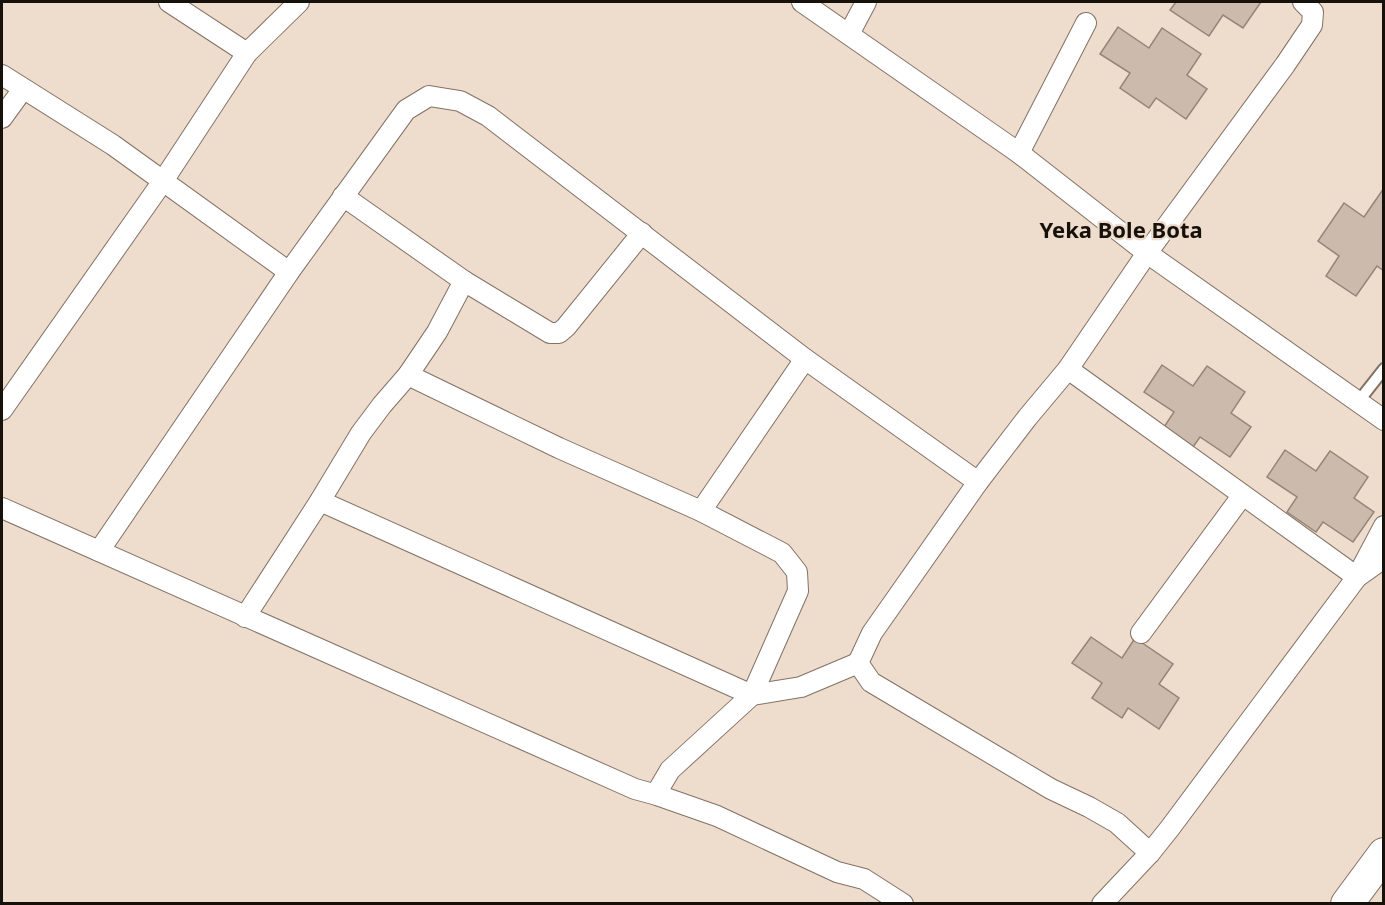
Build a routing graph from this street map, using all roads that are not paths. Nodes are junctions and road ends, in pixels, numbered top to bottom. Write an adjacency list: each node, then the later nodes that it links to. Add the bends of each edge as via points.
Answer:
1 (170, 2): 8 (street)
2 (299, 2): 8 (street)
3 (802, 2): 7 (street)
4 (866, 2): 7 (street)
5 (1303, 2): 16 (street, via 1313,12 1312,25)
6 (1086, 22): 12 (street)
7 (849, 34): 12 (street)
8 (248, 53): 13 (street)
9 (2, 75): 10 (street)
10 (23, 89): 11 (street); 13 (street)
11 (2, 118)
12 (1019, 153): 16 (street)
13 (163, 181): 17 (street); 24 (street)
14 (344, 196): 15 (street, via 406,110 429,96 460,101 488,116); 17 (street); 18 (street)
15 (642, 233): 18 (street, via 558,333 550,333); 19 (street)
16 (1147, 253): 20 (street); 23 (street)
17 (289, 272): 32 (street)
18 (464, 281): 22 (street)
19 (806, 359): 26 (street); 30 (street)
20 (1068, 369): 26 (street); 27 (street)
21 (1383, 371): 23 (lane)
22 (408, 375): 28 (street, via 361,433); 30 (street)
23 (1358, 402): 25 (street)
24 (2, 410)
25 (1383, 420)
26 (978, 482): 37 (street, via 872,633)
27 (1242, 496): 34 (street); 36 (street)
28 (320, 501): 35 (street); 38 (street)
29 (2, 508): 32 (street)
30 (701, 511): 38 (street, via 783,553 797,572 798,591)
31 (1383, 526): 34 (street)
32 (99, 551): 35 (street)
33 (1383, 558): 34 (street)
34 (1357, 577): 40 (street)
35 (245, 617): 39 (street, via 635,789)
36 (1141, 633)
37 (858, 663): 38 (street, via 801,687); 40 (street, via 872,682 1051,789 1117,823)
38 (752, 695): 39 (street, via 670,770)
39 (657, 795): 42 (street, via 701,809 837,872 864,879)
40 (1150, 853): 43 (street)
41 (1383, 854): 44 (main road)
42 (903, 903)
43 (1102, 903)
44 (1347, 903)

